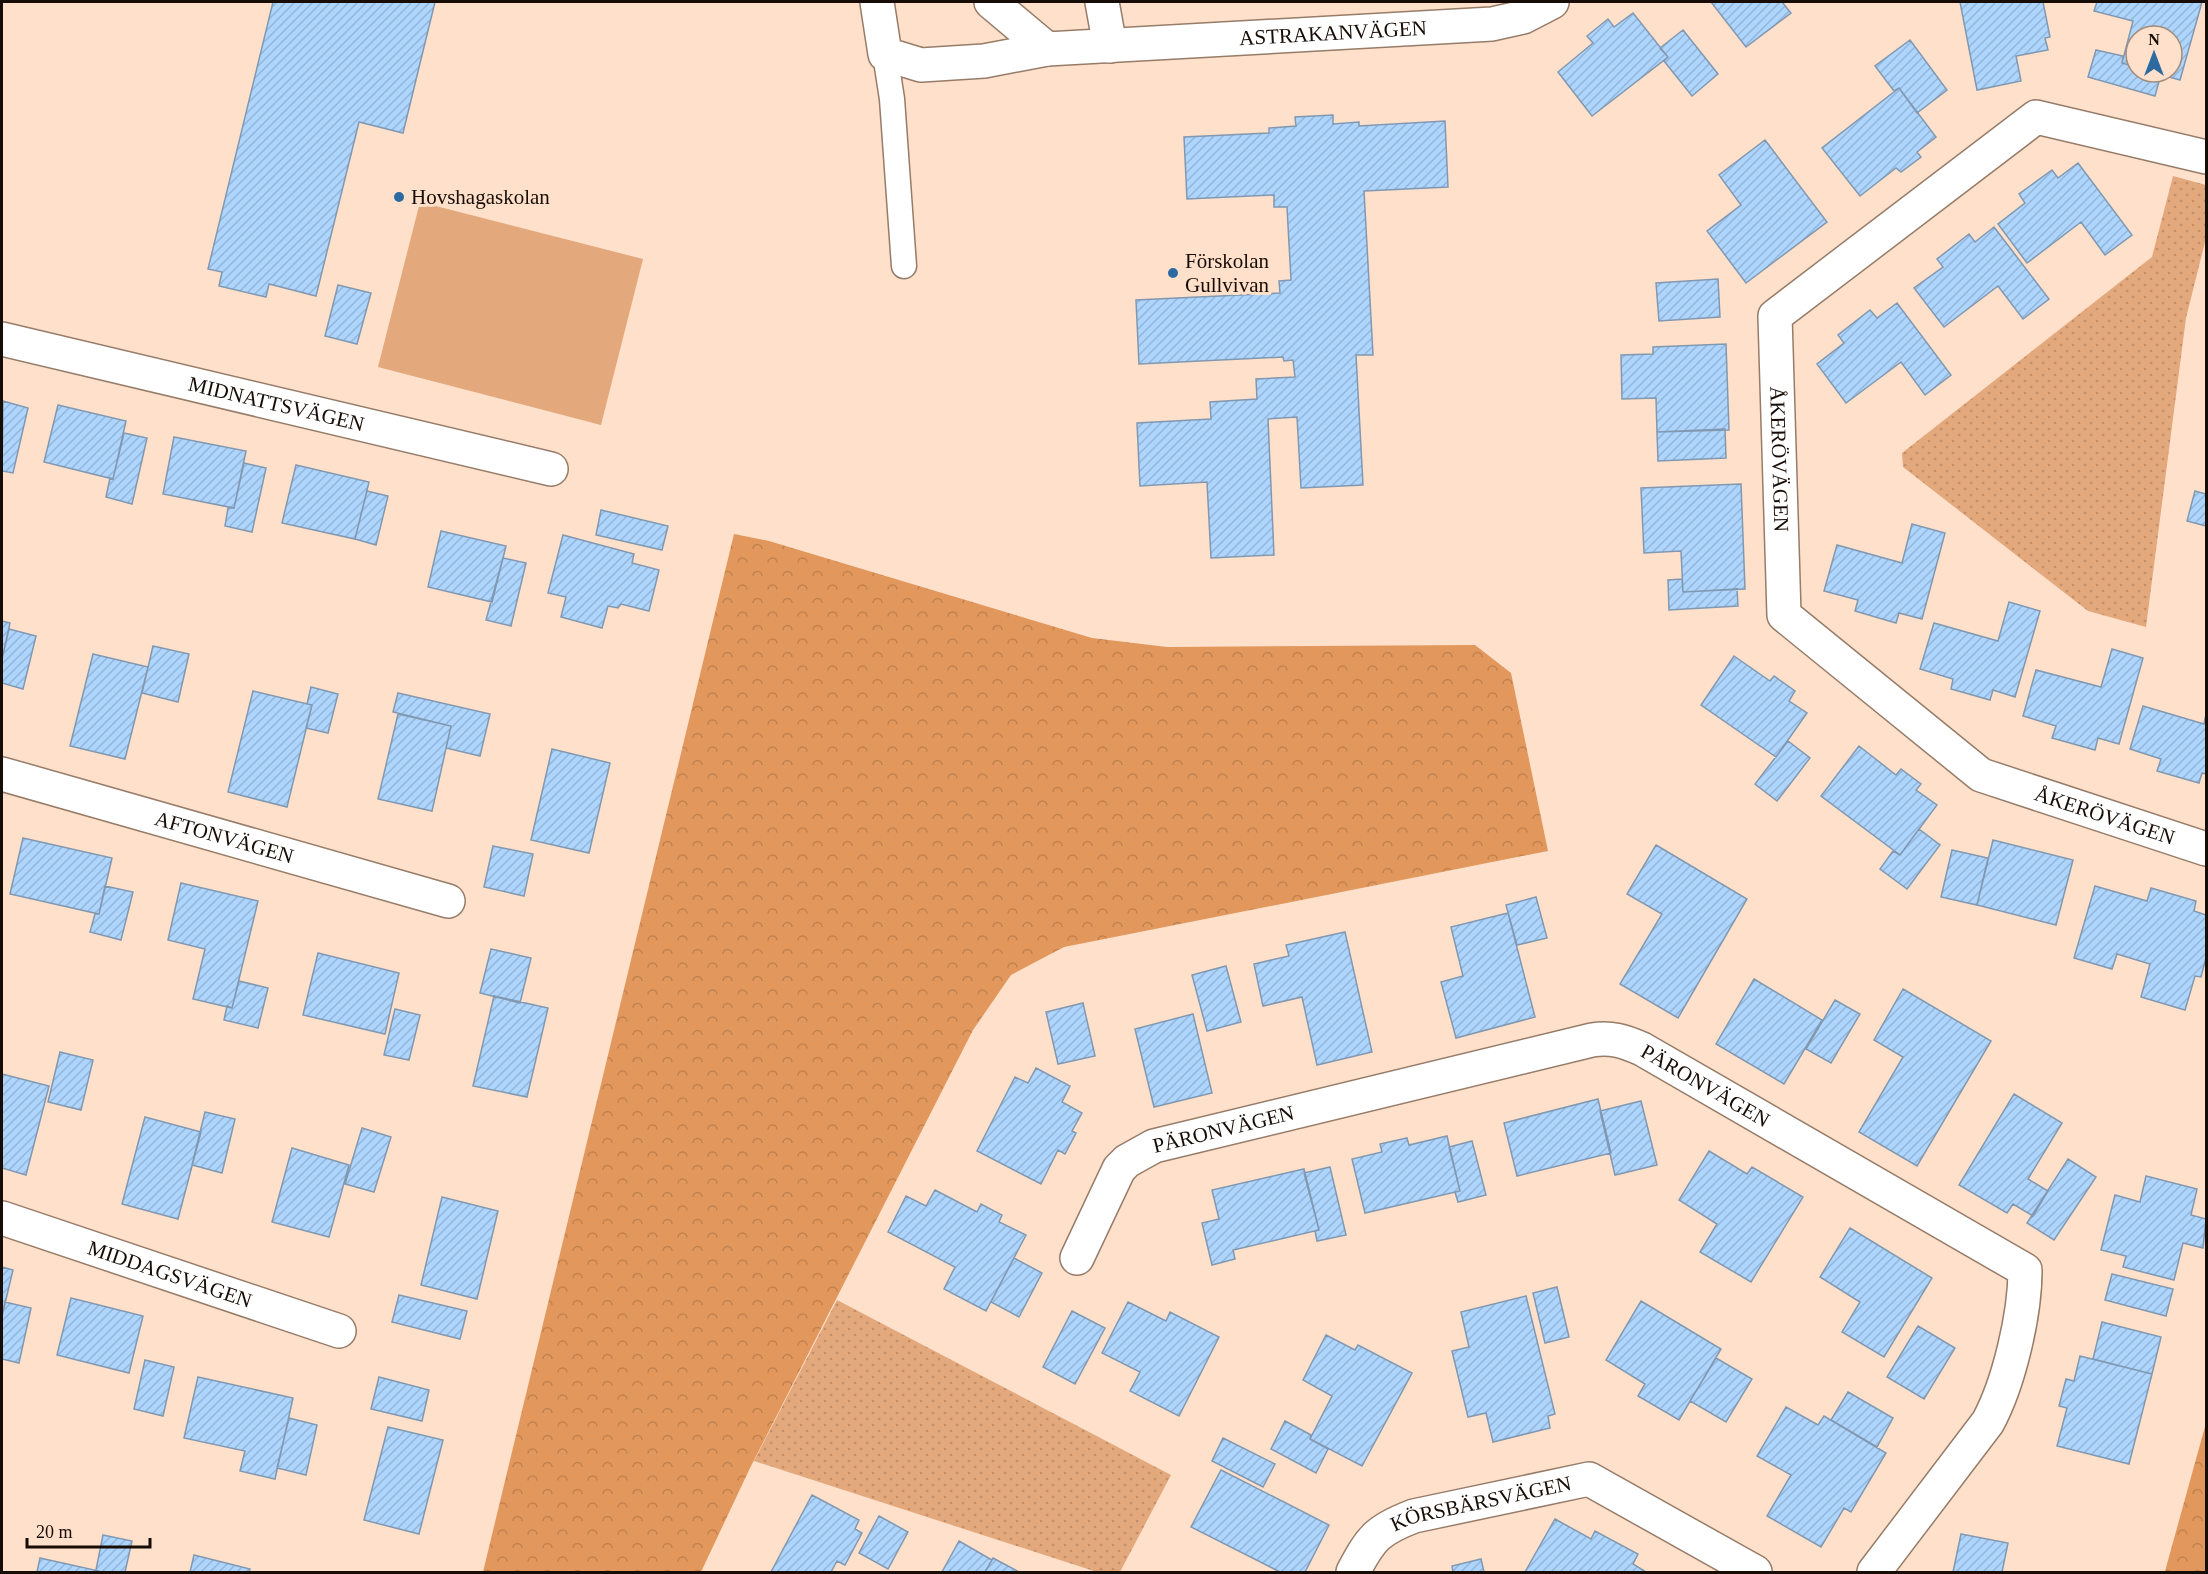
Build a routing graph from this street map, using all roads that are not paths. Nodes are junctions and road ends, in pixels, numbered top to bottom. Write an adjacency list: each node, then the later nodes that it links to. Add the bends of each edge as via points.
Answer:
1 (877, 2): 7 (street)
2 (991, 2): 6 (street)
3 (1102, 2): 5 (street)
4 (1552, 2): 5 (street, ASTRAKANVÄGEN, via 1523,17 1492,24)
5 (1110, 46): 6 (street, ASTRAKANVÄGEN)
6 (1047, 49): 7 (street, ASTRAKANVÄGEN, via 984,61 921,65)
7 (885, 54): 9 (lane)
8 (2206, 156): 13 (street, ÅKERÖVÄGEN, via 2036,117 1775,316 1784,615 1981,775)
9 (904, 266)
10 (2, 339): 11 (street, MIDNATTSVÄGEN)
11 (551, 469)
12 (2, 774): 14 (street, AFTONVÄGEN)
13 (2206, 849)
14 (448, 901)
15 (2, 1218): 17 (street, MIDDAGSVÄGEN)
16 (1077, 1258): 20 (street, PÄRONVÄGEN, via 1119,1169 1154,1146 1592,1040 1622,1041 2025,1270 2025,1292 2002,1396 1988,1422)
17 (339, 1331)
18 (1353, 1572): 19 (street, KÖRSBÄRSVÄGEN, via 1370,1540 1391,1525 1414,1516 1589,1479)
19 (1755, 1572)
20 (1874, 1572)

